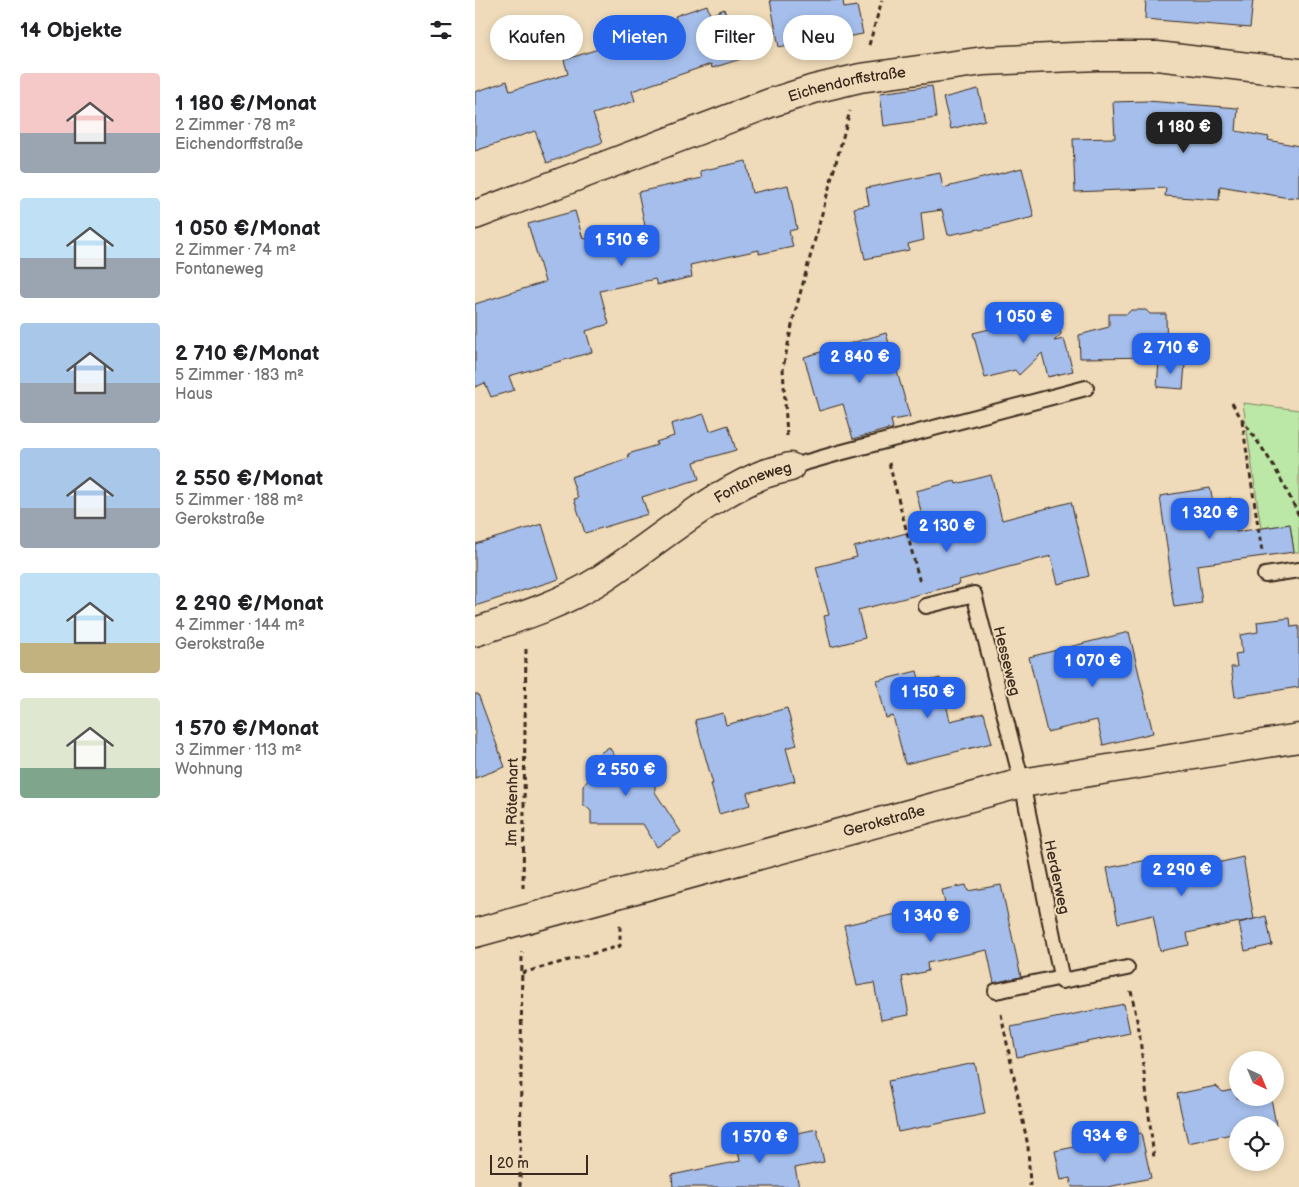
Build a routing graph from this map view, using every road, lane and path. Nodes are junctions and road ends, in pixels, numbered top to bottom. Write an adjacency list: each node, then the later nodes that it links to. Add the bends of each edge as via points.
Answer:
1 (881, 0): 2 (path)
2 (876, 18)
3 (1299, 73): 5 (street, Eichendorffstraße, via 1157,56 1099,56 984,61 860,78 770,103)
4 (853, 102): 9 (path, via 794,316 783,368)
5 (475, 215)
6 (1086, 388): 10 (lane, Fontaneweg)
7 (1232, 403): 8 (path)
8 (1242, 421): 12 (path, via 1283,482); 15 (path)
9 (786, 422)
10 (790, 467): 17 (street, Fontaneweg, via 758,476 695,512 568,598)
11 (892, 472): 13 (path)
12 (1299, 516)
13 (913, 555)
14 (1299, 570): 15 (lane)
15 (1265, 575)
16 (926, 606): 20 (lane, Hesseweg, via 973,594)
17 (475, 632)
18 (526, 639): 22 (path, Im Rötenhart)
19 (1299, 738): 20 (street, Gerokstraße)
20 (1022, 783): 21 (street, Gerokstraße); 26 (lane, Herderweg)
21 (621, 893): 22 (street, Gerokstraße); 25 (path, via 620,946)
22 (523, 919): 23 (street, Gerokstraße); 25 (path, Im Rötenhart)
23 (475, 933)
24 (1127, 968): 26 (lane, via 1062,981); 28 (path, via 1139,1030)
25 (522, 972): 30 (path, Im Rötenhart)
26 (1061, 978): 27 (lane)
27 (996, 991): 29 (path, via 1028,1146)
28 (1154, 1158)
29 (1030, 1186)
30 (520, 1187)

